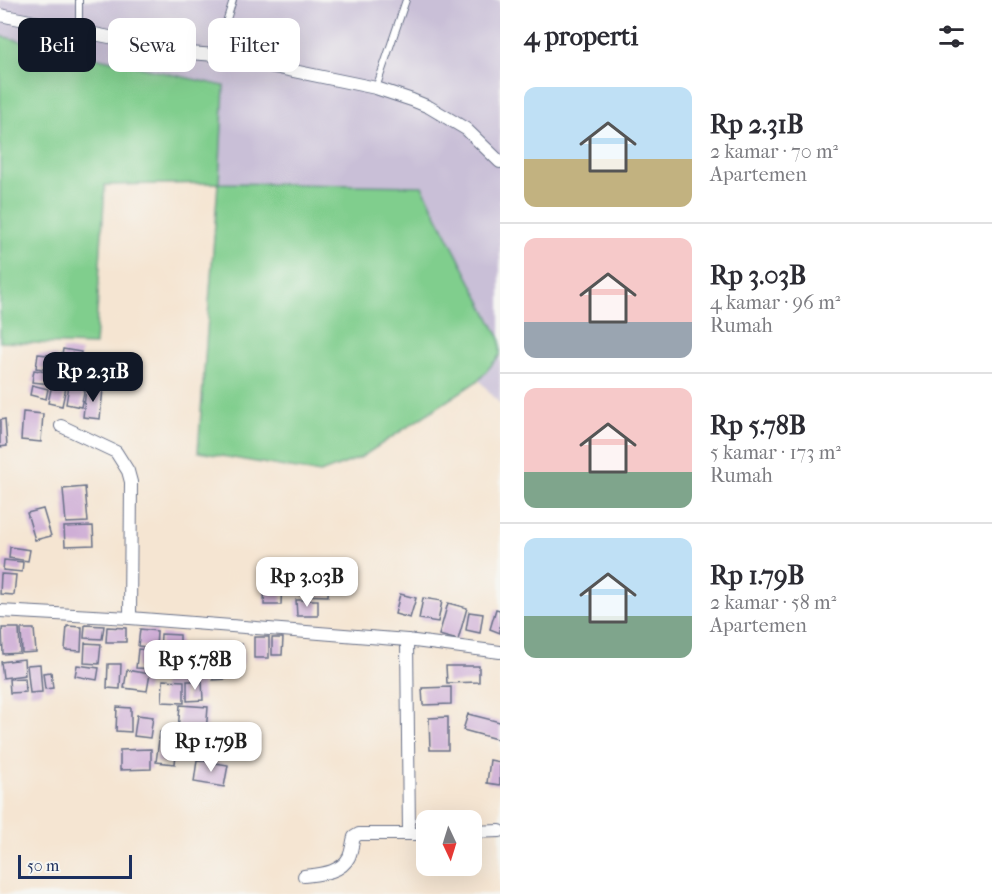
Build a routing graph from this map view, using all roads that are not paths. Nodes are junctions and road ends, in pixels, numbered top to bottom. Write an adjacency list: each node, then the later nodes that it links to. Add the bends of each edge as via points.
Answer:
1 (79, 0): 6 (lane)
2 (233, 0): 7 (lane)
3 (406, 0): 11 (lane)
4 (0, 15): 5 (street)
5 (18, 18)
6 (79, 18)
7 (227, 18)
8 (96, 34): 9 (street)
9 (208, 54)
10 (298, 72): 11 (street)
11 (376, 88): 12 (street, via 445,116 466,129)
12 (500, 162)
13 (61, 426): 15 (street, via 116,452 128,471)
14 (0, 611): 15 (street)
15 (130, 618): 16 (street)
16 (407, 640): 17 (street); 20 (street)
17 (500, 652)
18 (500, 831): 19 (street)
19 (482, 832)
20 (409, 834): 21 (street); 22 (street, via 360,834 354,837 345,863 323,874)
21 (416, 834)
22 (304, 876)

